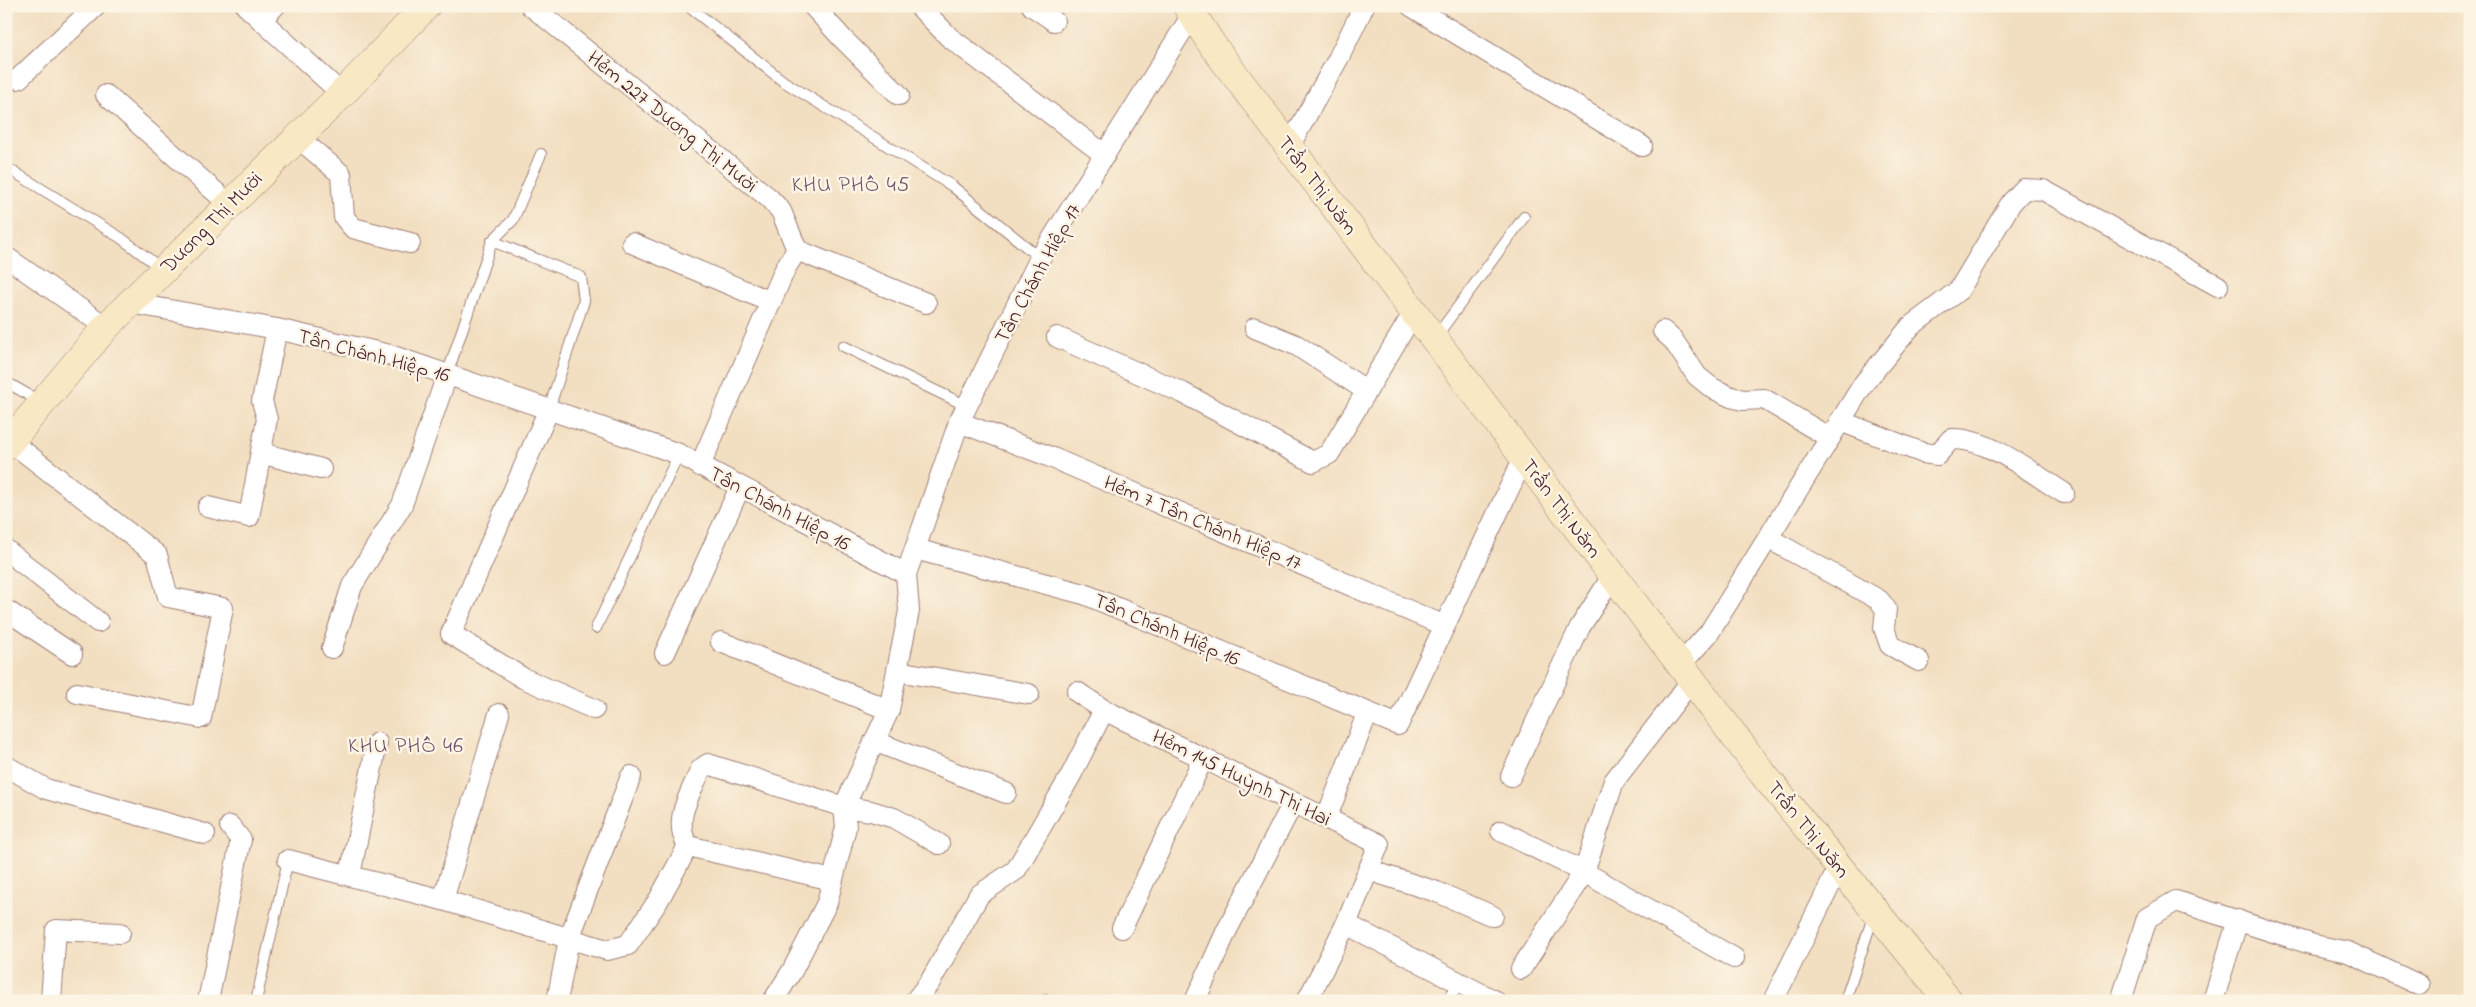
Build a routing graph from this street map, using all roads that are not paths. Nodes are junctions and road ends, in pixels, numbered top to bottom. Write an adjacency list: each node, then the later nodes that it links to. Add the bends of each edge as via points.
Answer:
1 (96, 6): 14 (street)
2 (246, 6): 12 (street)
3 (426, 6): 15 (street, Dương Thị Mười)
4 (531, 6): 29 (street, Hẻm 227 Dương Thị Mười, via 769,198 781,210)
5 (688, 6): 31 (lane, via 783,81 952,186)
6 (813, 6): 17 (street)
7 (919, 6): 22 (street, via 949,37)
8 (1032, 6): 13 (street)
9 (1364, 6): 20 (street)
10 (1411, 6): 19 (street)
11 (1190, 10): 20 (street, Trần Thị Năm, via 1212,46); 22 (street, Tân Chánh Hiệp 17)
12 (268, 13): 15 (street)
13 (1054, 21)
14 (18, 79)
15 (342, 94): 18 (street, Dương Thị Mười)
16 (106, 95): 24 (street)
17 (899, 95)
18 (296, 136): 24 (street, Dương Thị Mười); 27 (street, via 341,174 344,217 353,228)
19 (1642, 146)
20 (1289, 147): 37 (street, Trần Thị Năm)
21 (540, 154): 26 (lane, via 513,220)
22 (1105, 155): 31 (street, Tân Chánh Hiệp 17)
23 (6, 167): 32 (lane, via 121,238)
24 (229, 204): 32 (street, Dương Thị Mười)
25 (1524, 217): 43 (lane)
26 (492, 241): 45 (lane); 49 (lane, via 581,277 584,301)
27 (410, 243)
28 (632, 243): 34 (street)
29 (797, 250): 34 (street); 36 (street)
30 (6, 257): 38 (street)
31 (1040, 258): 50 (street, Tân Chánh Hiệp 17)
32 (162, 270): 35 (street, Dương Thị Mười)
33 (2218, 286): 51 (street, via 2043,190 2024,189 2011,204 1959,290 1911,326 1864,383)
34 (771, 302): 57 (street)
35 (130, 303): 38 (street, Dương Thị Mười); 40 (street, Tân Chánh Hiệp 16)
36 (926, 303)
37 (1414, 312): 43 (street, Trần Thị Năm); 47 (street)
38 (106, 327): 48 (street, Dương Thị Mười)
39 (1255, 328): 47 (street, via 1296,345)
40 (278, 329): 45 (street, Tân Chánh Hiệp 16, via 390,355); 54 (street, via 262,401 267,419)
41 (1663, 331): 52 (street, via 1673,340 1697,376 1712,388 1737,398 1764,399)
42 (1057, 336): 47 (street, via 1183,393 1313,462 1329,454)
43 (1434, 339): 56 (street, Trần Thị Năm)
44 (843, 346): 50 (lane)
45 (447, 375): 49 (street, Tân Chánh Hiệp 16); 72 (street, via 402,505 352,586)
46 (6, 382): 48 (lane)
47 (1367, 390)
48 (42, 402): 53 (street, Dương Thị Mười)
49 (549, 409): 55 (street, Tân Chánh Hiệp 16); 81 (street, via 451,634 523,678)
50 (963, 414): 63 (street, Tân Chánh Hiệp 17); 69 (street, Hẻm 7 Tân Chánh Hiệp 17, via 1066,463)
51 (1840, 421): 52 (street); 60 (street, via 1923,453 1937,455 1951,440 1962,439 1997,451)
52 (1830, 438): 62 (street)
53 (8, 443): 78 (street, via 157,555 168,597 223,608 201,718)
54 (261, 453): 58 (street); 61 (street, via 249,517)
55 (679, 454): 57 (street, Tân Chánh Hiệp 16); 70 (lane)
56 (1524, 458): 66 (street, Trần Thị Năm); 69 (street)
57 (700, 466): 59 (street, Tân Chánh Hiệp 16)
58 (321, 468)
59 (740, 486): 65 (street, Tân Chánh Hiệp 16); 73 (street)
60 (2064, 493)
61 (208, 506)
62 (1768, 538): 75 (street, via 1879,600 1886,609 1884,628 1890,645); 77 (street)
63 (915, 549): 65 (street); 85 (street, Tân Chánh Hiệp 16, via 1084,594)
64 (6, 550): 68 (street)
65 (906, 574): 76 (street, via 909,611)
66 (1613, 575): 77 (street, Trần Thị Năm); 91 (street, via 1580,627)
67 (6, 610): 74 (street)
68 (98, 622)
69 (1445, 626): 85 (street, Tân Chánh Hiệp 16, via 1398,725)
70 (596, 628)
71 (721, 642): 82 (street)
72 (332, 648)
73 (665, 652)
74 (72, 654)
75 (1919, 660)
76 (897, 672): 80 (street); 82 (street)
77 (1686, 672): 102 (street, Trần Thị Năm); 104 (street, via 1614,781)
78 (77, 692)
79 (1077, 692): 83 (street, Hẻm 145 Huỳnh Thị Hai)
80 (1029, 694)
81 (594, 709)
82 (889, 710): 86 (street)
83 (1104, 710): 88 (street, Hẻm 145 Huỳnh Thị Hai); 125 (street, via 1016,870 979,895 930,982)
84 (499, 714): 107 (street)
85 (1367, 714): 95 (street)
86 (874, 741): 92 (street); 94 (street)
87 (377, 743): 105 (street)
88 (1203, 759): 93 (street, Hẻm 145 Huỳnh Thị Hai); 112 (street)
89 (6, 766): 98 (street, via 46,789)
90 (631, 776): 114 (street)
91 (1511, 776)
92 (1006, 793)
93 (1293, 803): 95 (street, Hẻm 145 Huỳnh Thị Hai); 126 (street, via 1227,930)
94 (844, 807): 99 (street, via 894,818); 100 (street, via 708,764 701,769 680,822 681,835); 106 (street, via 846,827)
95 (1326, 819): 103 (street, Hẻm 145 Huỳnh Thị Hai, via 1379,844)
96 (230, 826): 121 (street, via 241,840)
97 (1501, 831): 104 (street)
98 (205, 834)
99 (940, 844)
100 (688, 846): 106 (street); 114 (street, via 658,901 628,945 607,950)
101 (288, 860): 105 (street); 122 (lane)
102 (1839, 867): 108 (street, Trần Thị Năm); 130 (street)
103 (1368, 870): 109 (street, via 1438,892); 111 (street)
104 (1584, 872): 115 (street); 116 (street)
105 (350, 875): 107 (street)
106 (832, 880): 124 (street, via 827,904)
107 (443, 900): 114 (street)
108 (1876, 910): 119 (street, Trần Thị Năm); 131 (lane)
109 (1493, 916)
110 (2238, 920): 118 (street, via 2314,945 2348,952); 132 (street, via 2176,901 2147,918); 133 (street)
111 (1346, 924): 117 (street); 127 (street)
112 (1122, 928)
113 (120, 933): 120 (street, via 56,930)
114 (569, 939): 123 (street)
115 (1734, 958)
116 (1522, 969)
117 (1459, 982): 128 (lane); 129 (street)
118 (2419, 985)
119 (1941, 996)
120 (51, 1001)
121 (208, 1001)
122 (256, 1001)
123 (557, 1001)
124 (773, 1001)
125 (915, 1001)
126 (1195, 1001)
127 (1307, 1001)
128 (1447, 1001)
129 (1495, 1001)
130 (1773, 1001)
131 (1845, 1001)
132 (2121, 1001)
133 (2213, 1001)

